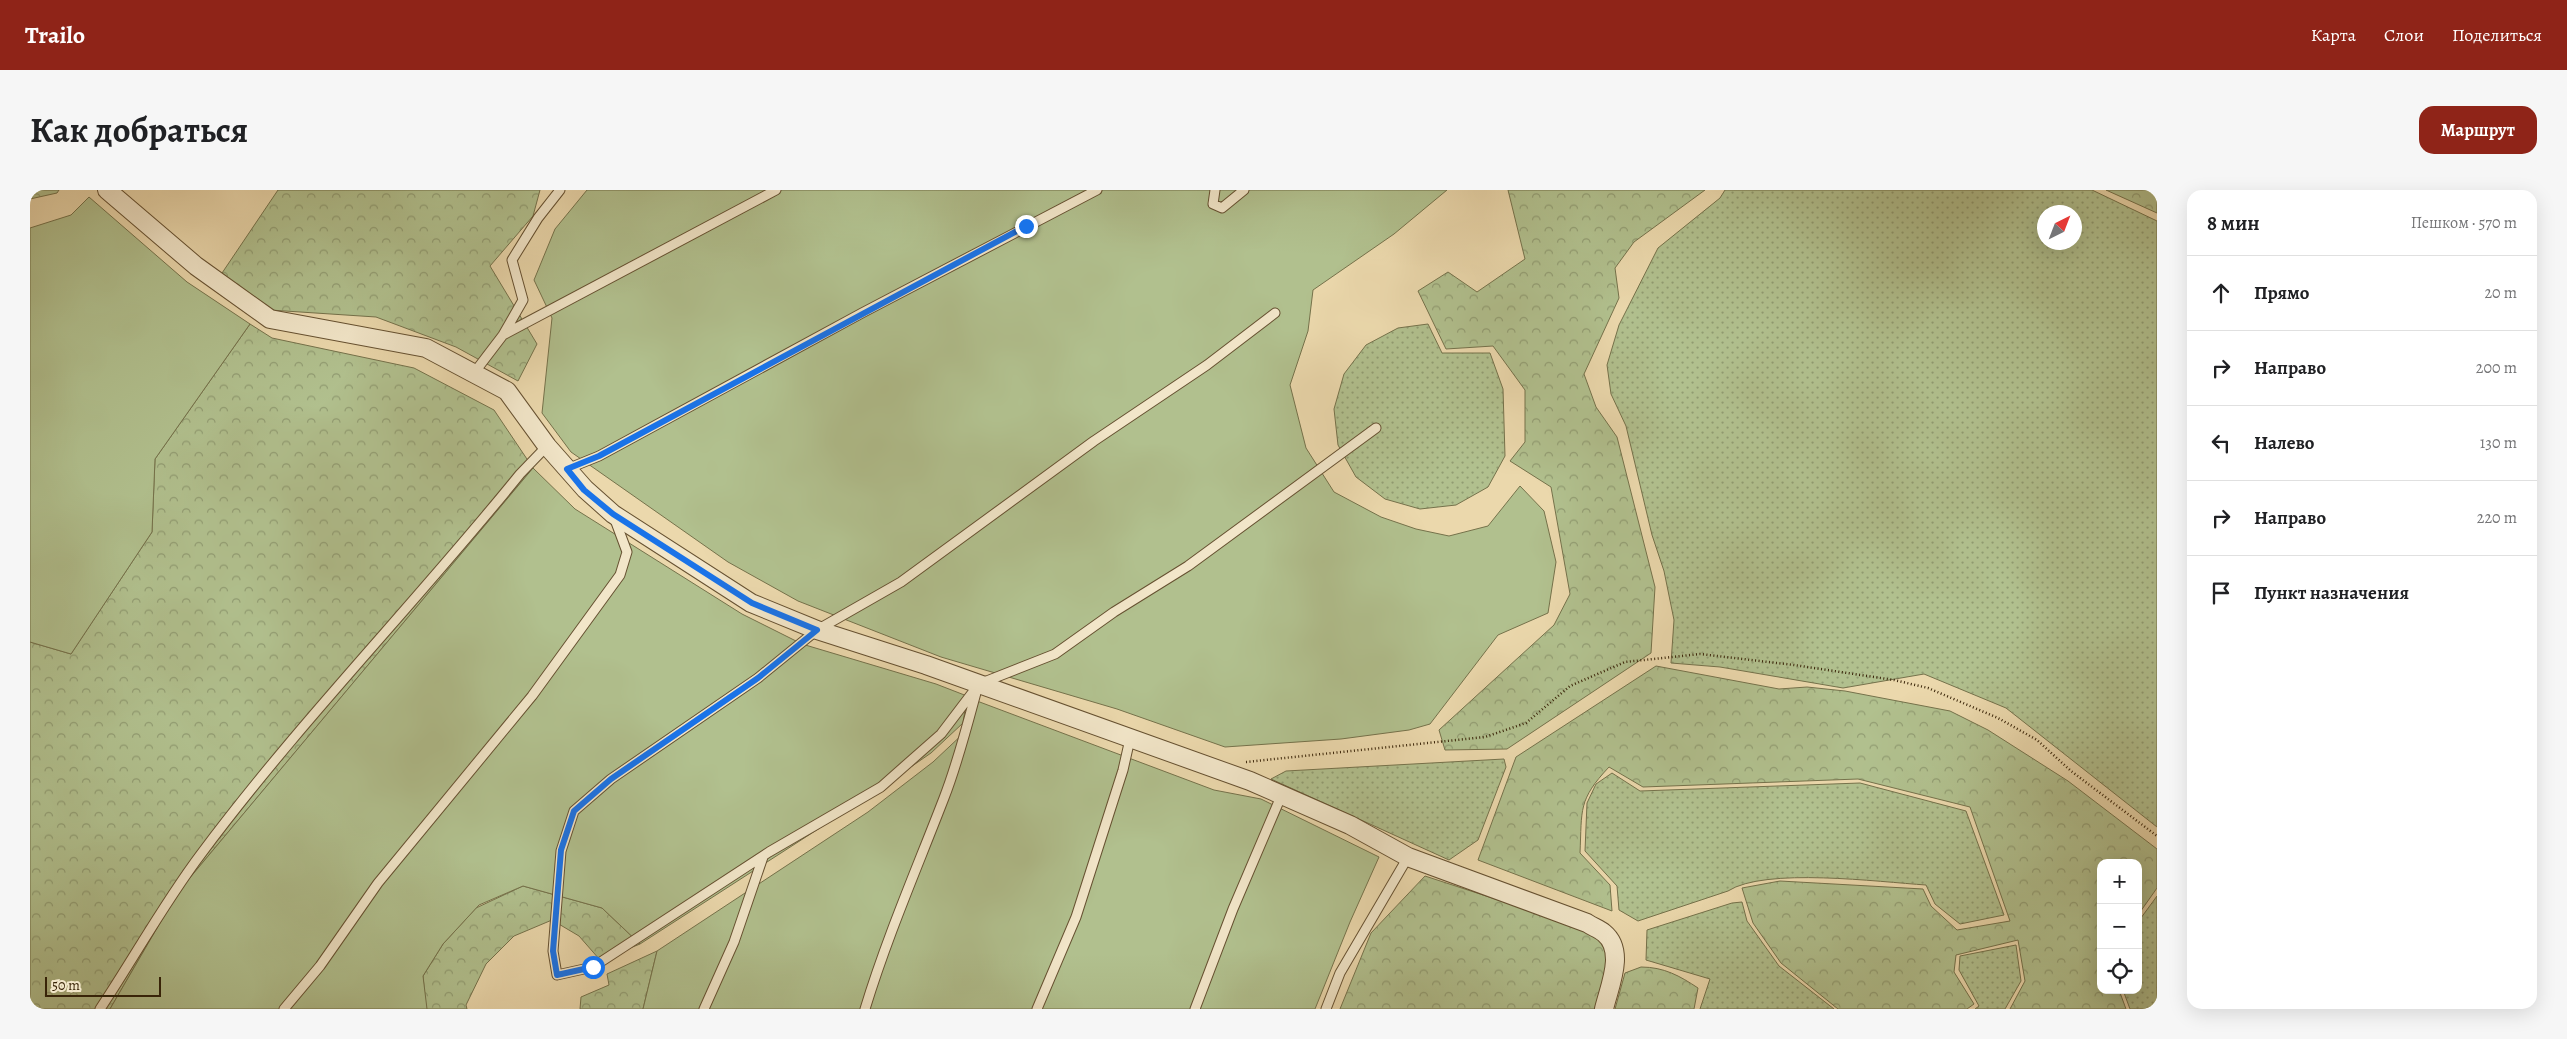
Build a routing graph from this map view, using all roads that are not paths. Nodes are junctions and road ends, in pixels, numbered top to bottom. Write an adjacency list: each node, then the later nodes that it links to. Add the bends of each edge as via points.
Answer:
1 (107, 190): 9 (street, via 196,266 270,319 426,348)
2 (560, 190): 8 (lane, via 512,260 523,300)
3 (776, 190): 8 (lane)
4 (1097, 190): 12 (lane, via 599,456)
5 (1215, 190): 6 (lane, via 1213,204 1222,208)
6 (1244, 190)
7 (1275, 313): 14 (lane, via 1207,365 1094,441 901,582)
8 (503, 335): 9 (lane)
9 (474, 373): 11 (street, via 507,391)
10 (1376, 428): 15 (lane, via 1203,556 1055,654)
11 (548, 446): 12 (street); 20 (lane, via 520,474 321,705 200,854)
12 (567, 469): 13 (street, via 584,490)
13 (613, 514): 14 (street, via 752,603); 21 (lane, via 627,552 620,576 532,696 378,883 320,966)
14 (817, 630): 15 (street); 18 (lane, via 758,678 611,779 574,811 561,850 553,951 557,975 593,967)
15 (979, 684): 16 (street); 18 (lane, via 941,734 881,787); 23 (lane, via 944,798 918,859)
16 (1130, 739): 17 (street); 24 (lane, via 1076,917)
17 (1282, 794): 19 (street, via 1350,825); 25 (lane)
18 (763, 856): 22 (lane, via 734,942)
19 (1408, 857): 26 (lane, via 1340,973); 27 (street, via 1587,923 1605,934 1613,944 1615,967)
20 (100, 1009)
21 (284, 1009)
22 (704, 1009)
23 (865, 1009)
24 (1037, 1009)
25 (1195, 1009)
26 (1326, 1009)
27 (1604, 1009)

